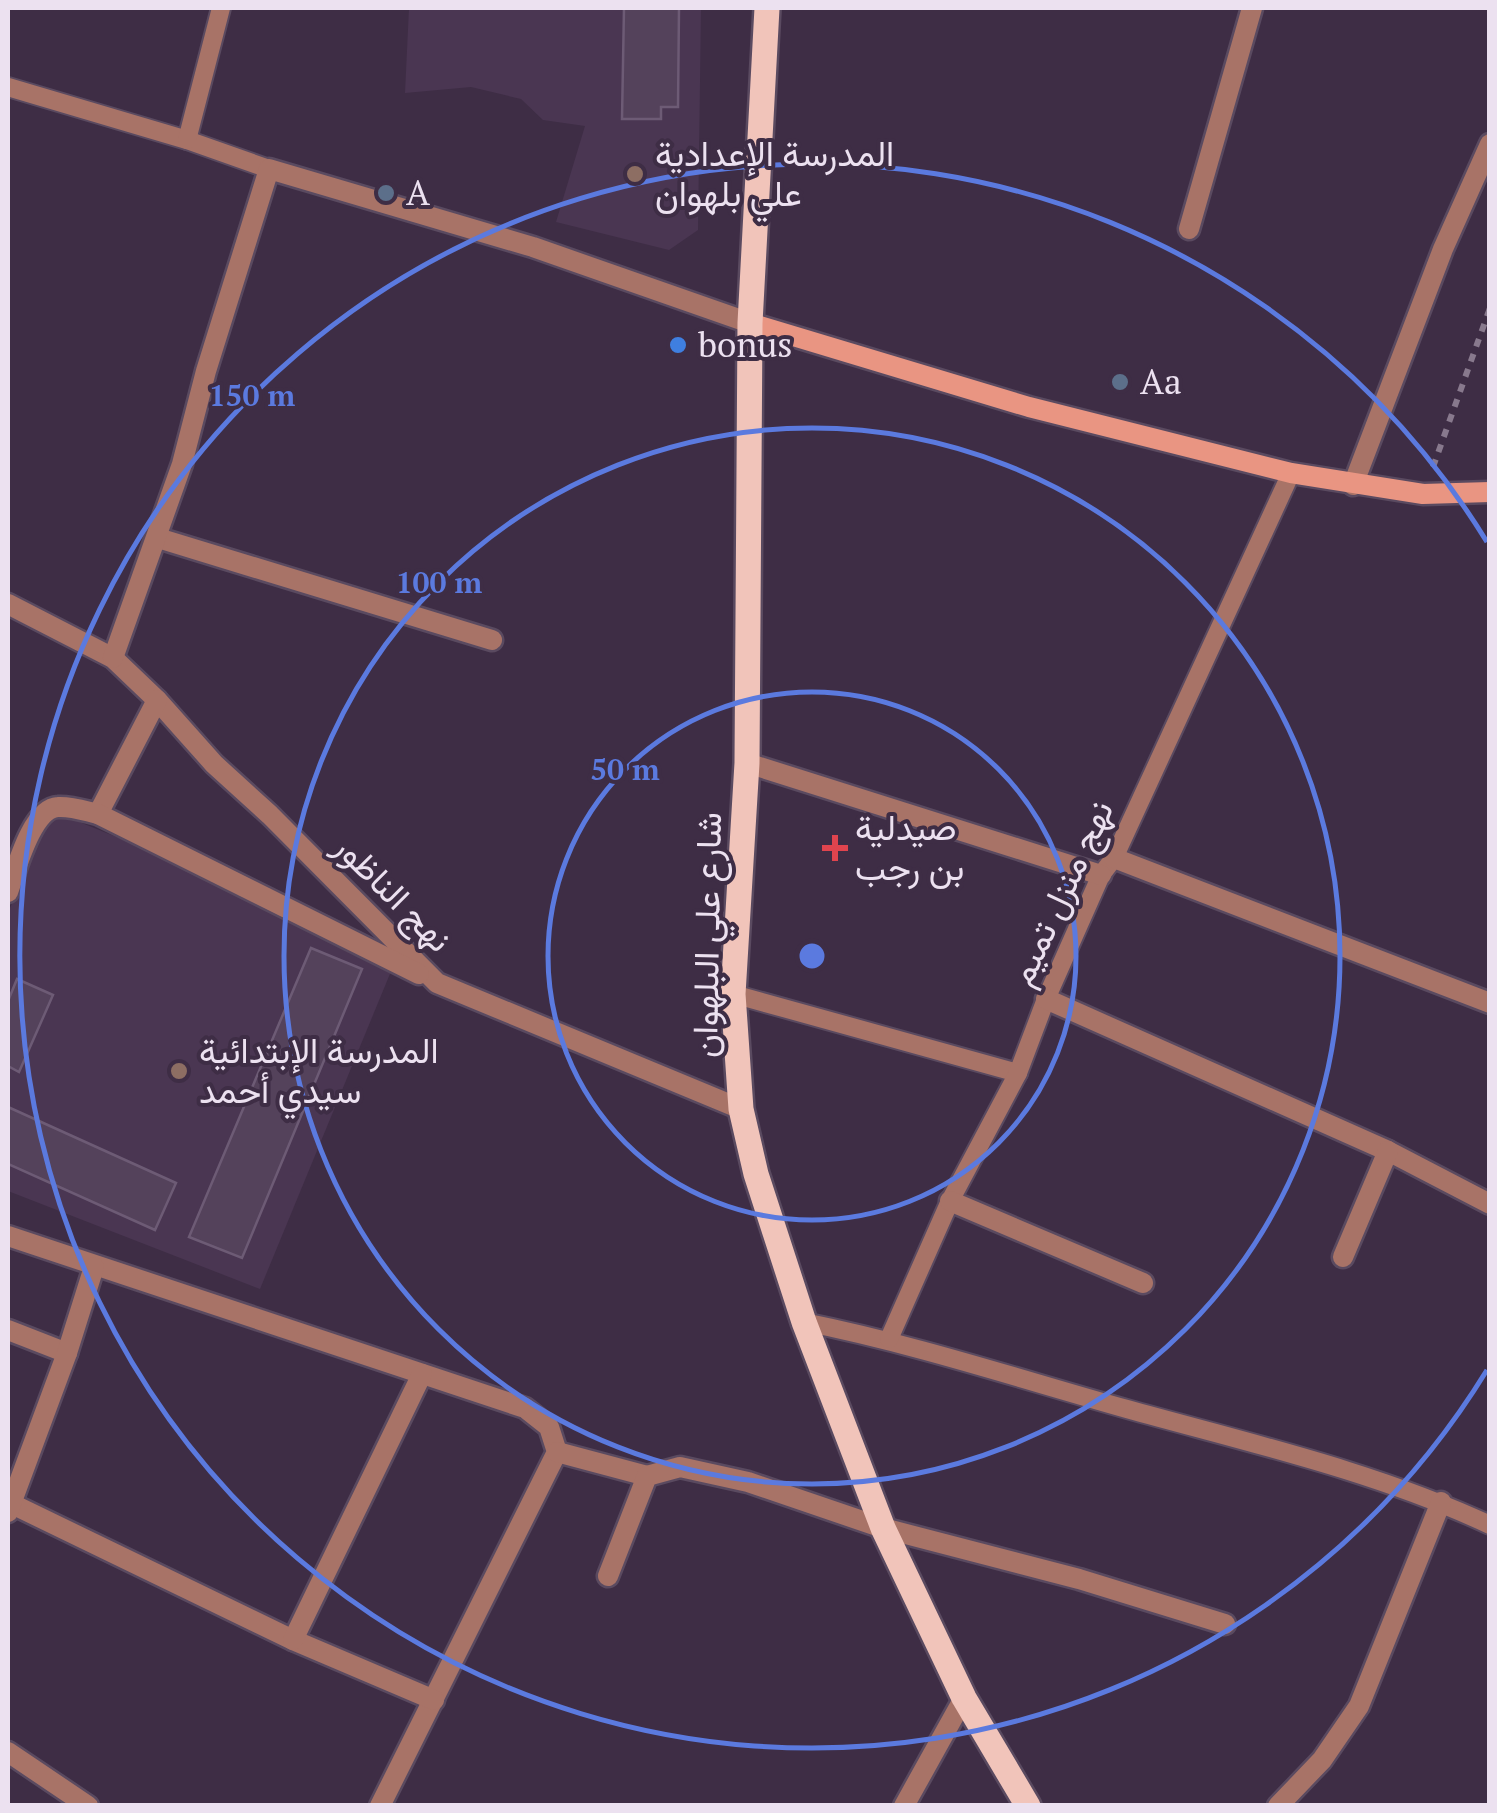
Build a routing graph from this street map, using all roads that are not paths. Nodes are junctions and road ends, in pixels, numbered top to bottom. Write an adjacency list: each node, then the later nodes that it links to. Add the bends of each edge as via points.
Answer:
1 (221, 8): 5 (lane)
2 (767, 8): 9 (main road, شارع علي البلهوان)
3 (1252, 8): 8 (street)
4 (8, 86): 5 (lane)
5 (187, 140): 7 (lane)
6 (1490, 144): 11 (street)
7 (269, 169): 9 (street, via 534,248); 13 (street)
8 (1190, 229)
9 (750, 324): 10 (main road); 18 (main road, شارع علي البلهوان)
10 (1290, 473): 11 (main road); 20 (lane, نهج منزل تميم)
11 (1353, 484): 12 (main road, via 1423,494)
12 (1490, 492)
13 (158, 538): 15 (street); 16 (street)
14 (8, 604): 16 (street, نهج الناظور)
15 (492, 640)
16 (112, 658): 17 (street, نهج الناظور)
17 (157, 700): 19 (street); 23 (street, نهج الناظور)
18 (747, 763): 21 (street); 24 (main road, شارع علي البلهوان)
19 (98, 814): 22 (street, via 47,810); 23 (street)
20 (1114, 858): 21 (lane, نهج منزل تميم); 26 (street)
21 (1101, 876): 25 (lane, نهج منزل تميم)
22 (8, 892)
23 (437, 983): 28 (street, نهج الناظور)
24 (733, 994): 27 (lane); 28 (main road, شارع علي البلهوان)
25 (1046, 999): 27 (lane, نهج منزل تميم); 29 (street)
26 (1490, 1003)
27 (1018, 1073): 30 (lane, نهج منزل تميم)
28 (741, 1109): 36 (main road, شارع علي البلهوان)
29 (1388, 1152): 31 (street); 33 (street)
30 (950, 1200): 35 (street); 38 (lane, نهج منزل تميم)
31 (1490, 1204)
32 (8, 1236): 34 (street)
33 (1343, 1258)
34 (94, 1268): 39 (street); 40 (street)
35 (1143, 1283)
36 (804, 1322): 38 (lane); 46 (main road, شارع علي البلهوان)
37 (8, 1330): 39 (street)
38 (889, 1339): 43 (lane)
39 (67, 1354): 44 (street)
40 (422, 1374): 41 (street, via 532,1411 549,1426); 49 (street)
41 (557, 1452): 42 (street); 51 (street)
42 (646, 1476): 46 (street, via 680,1467 748,1482); 47 (street)
43 (1441, 1502): 45 (lane); 57 (street, via 1359,1706 1322,1760)
44 (10, 1508): 49 (street)
45 (1490, 1524)
46 (883, 1528): 48 (street); 50 (main road, شارع علي البلهوان)
47 (608, 1576)
48 (1225, 1624)
49 (293, 1640): 51 (street)
50 (964, 1698): 55 (street); 56 (main road, شارع علي البلهوان)
51 (434, 1700): 54 (street)
52 (8, 1752): 53 (street)
53 (88, 1806)
54 (380, 1806)
55 (904, 1806)
56 (1028, 1806)
57 (1278, 1806)

